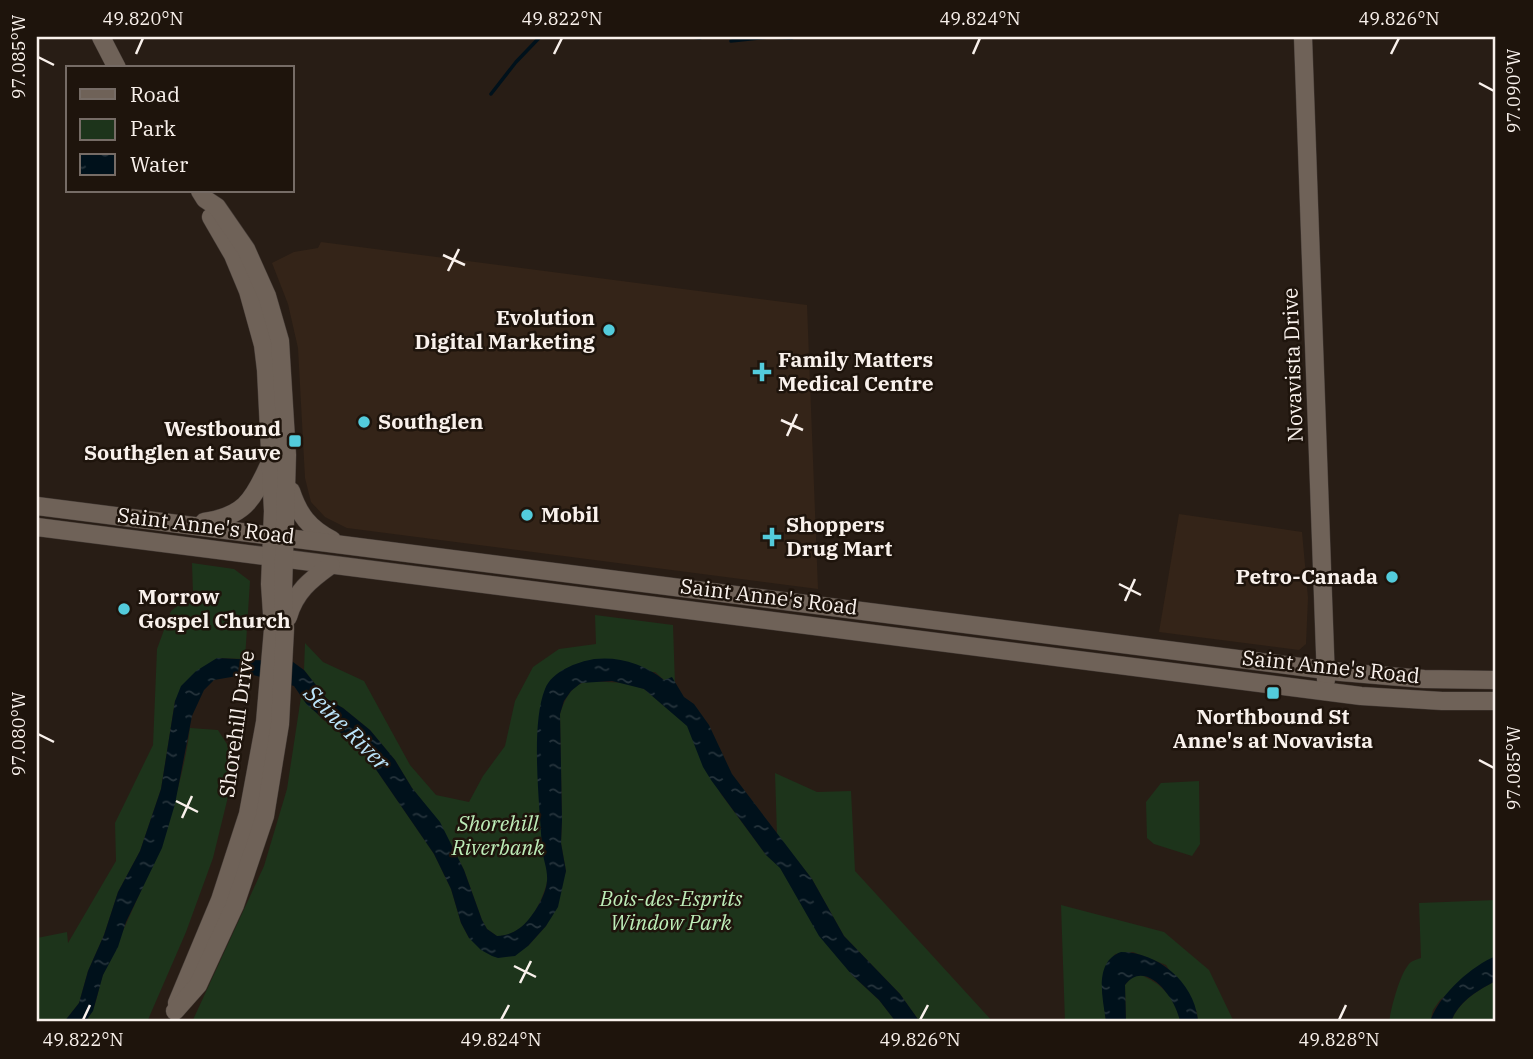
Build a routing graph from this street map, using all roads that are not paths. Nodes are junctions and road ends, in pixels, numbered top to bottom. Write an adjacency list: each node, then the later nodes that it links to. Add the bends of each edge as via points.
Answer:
1 (101, 37): 3 (main road)
2 (1304, 37): 16 (main road, Novavista Drive)
3 (116, 66)
4 (202, 195): 5 (main road, via 248,291 263,345); 6 (main road, via 217,207 246,249 281,341)
5 (270, 464): 8 (main road, via 243,509 222,519); 10 (main road)
6 (287, 481): 10 (main road); 11 (main road, via 302,517 320,534)
7 (37, 506): 8 (main road, Saint Anne's Road)
8 (185, 525): 10 (main road, Saint Anne's Road)
9 (37, 527): 12 (main road, Saint Anne's Road)
10 (279, 536): 11 (main road, Saint Anne's Road); 12 (main road, Shorehill Drive)
11 (342, 545): 15 (main road, Saint Anne's Road)
12 (278, 557): 13 (main road, Saint Anne's Road); 14 (main road, Shorehill Drive)
13 (331, 565): 14 (main road, via 307,582); 17 (main road, Saint Anne's Road)
14 (281, 628): 21 (main road, Shorehill Drive, via 265,816 235,905 198,985)
15 (1243, 659): 16 (main road, Saint Anne's Road); 17 (main road)
16 (1326, 670): 18 (main road, Saint Anne's Road); 19 (main road, Novavista Drive)
17 (1228, 679): 19 (main road, Saint Anne's Road)
18 (1496, 680)
19 (1327, 692): 20 (main road, Saint Anne's Road, via 1390,699)
20 (1496, 701)
21 (172, 1017)

